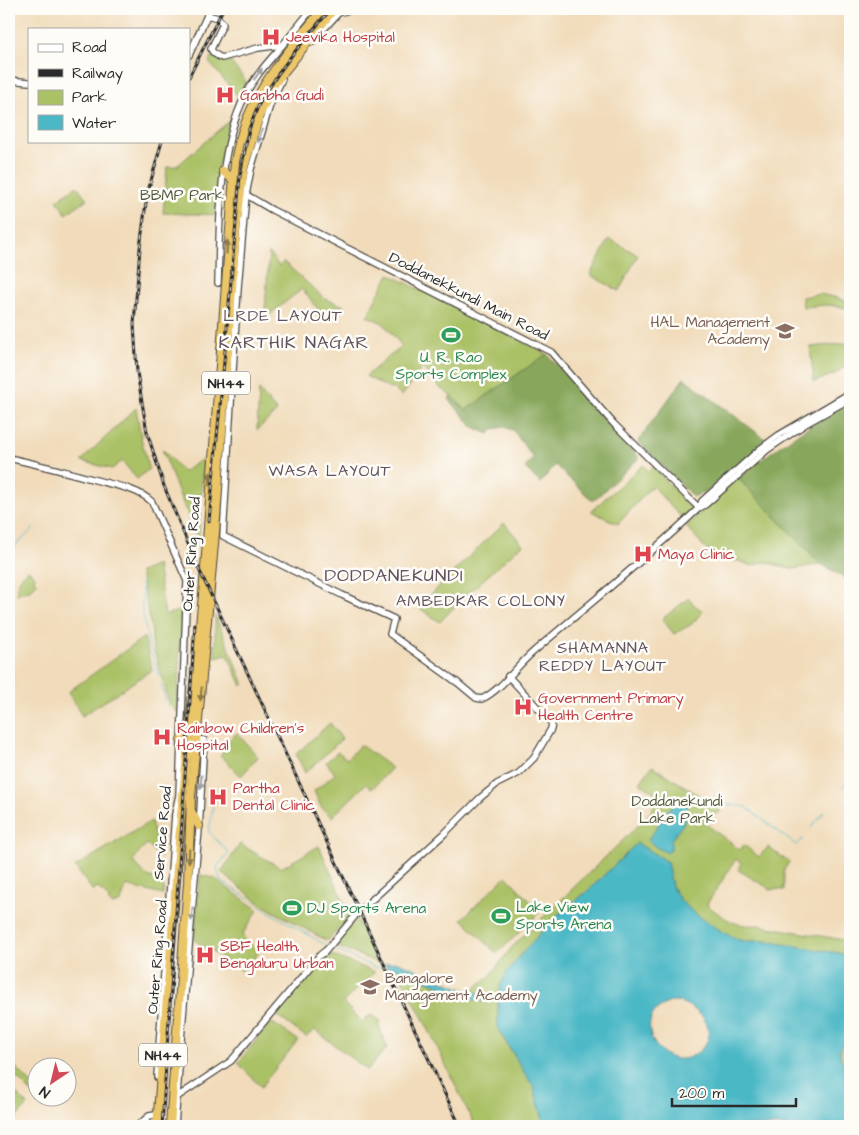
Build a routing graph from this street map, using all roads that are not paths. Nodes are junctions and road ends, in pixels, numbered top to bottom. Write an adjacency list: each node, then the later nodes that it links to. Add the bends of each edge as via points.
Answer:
1 (312, 9): 6 (street)
2 (324, 9): 10 (highway, Outer Ring Road / NH44, via 276,67)
3 (352, 9): 4 (street)
4 (338, 10): 11 (highway, Outer Ring Road / NH44, via 282,72); 16 (street, one-way to 16, via 279,83)
5 (208, 12): 6 (street, via 224,24 211,49 219,57); 7 (street)
6 (282, 45): 14 (street, one-way to 6, via 232,130 245,94)
7 (190, 53)
8 (9, 80): 9 (street)
9 (28, 82)
10 (249, 112): 11 (highway, via 254,119); 12 (highway, Outer Ring Road / NH44)
11 (259, 116): 13 (highway, Outer Ring Road / NH44)
12 (239, 141): 13 (highway, via 246,137); 15 (highway, Outer Ring Road / NH44)
13 (250, 143): 16 (highway, Outer Ring Road / NH44, via 244,167)
14 (224, 171): 15 (highway); 19 (street)
15 (233, 180): 19 (highway, Outer Ring Road / NH44, one-way to 15)
16 (243, 194): 17 (street); 18 (street, Doddanekkundi Main Road); 20 (highway, Outer Ring Road / NH44)
17 (245, 203): 18 (street, Doddanekkundi Main Road, via 250,201); 20 (street)
18 (264, 206): 24 (street, Doddanekkundi Main Road, via 551,352 613,423)
19 (221, 283): 27 (highway, Outer Ring Road / NH44, one-way to 19, via 202,595)
20 (235, 298): 25 (street, via 223,536 394,619 390,634 476,698 482,699 494,692); 28 (highway, Outer Ring Road / NH44, one-way to 28)
21 (850, 393): 24 (street, via 760,449 702,501)
22 (850, 399): 24 (street, via 787,436)
23 (9, 459): 26 (street, Service Road, via 56,468 122,487 152,502 187,581)
24 (699, 508): 25 (street)
25 (508, 676): 32 (street, via 552,723 534,758 519,773 497,784 480,798)
26 (182, 721): 27 (highway); 29 (street, Service Road)
27 (190, 723): 29 (highway); 36 (highway, Outer Ring Road / NH44)
28 (197, 739): 30 (highway, Outer Ring Road / NH44); 31 (street, one-way to 31, via 204,740)
29 (181, 740): 35 (street, Service Road)
30 (191, 811): 31 (highway); 39 (highway, Outer Ring Road / NH44, one-way to 39)
31 (200, 826): 34 (street, one-way to 34)
32 (364, 907)
33 (355, 916): 34 (street, via 231,1061)
34 (177, 1097): 40 (street)
35 (155, 1115): 36 (street, Service Road); 37 (street)
36 (155, 1125): 38 (street, via 147,1123)
37 (136, 1126)
38 (143, 1126)
39 (170, 1126)
40 (176, 1126)

